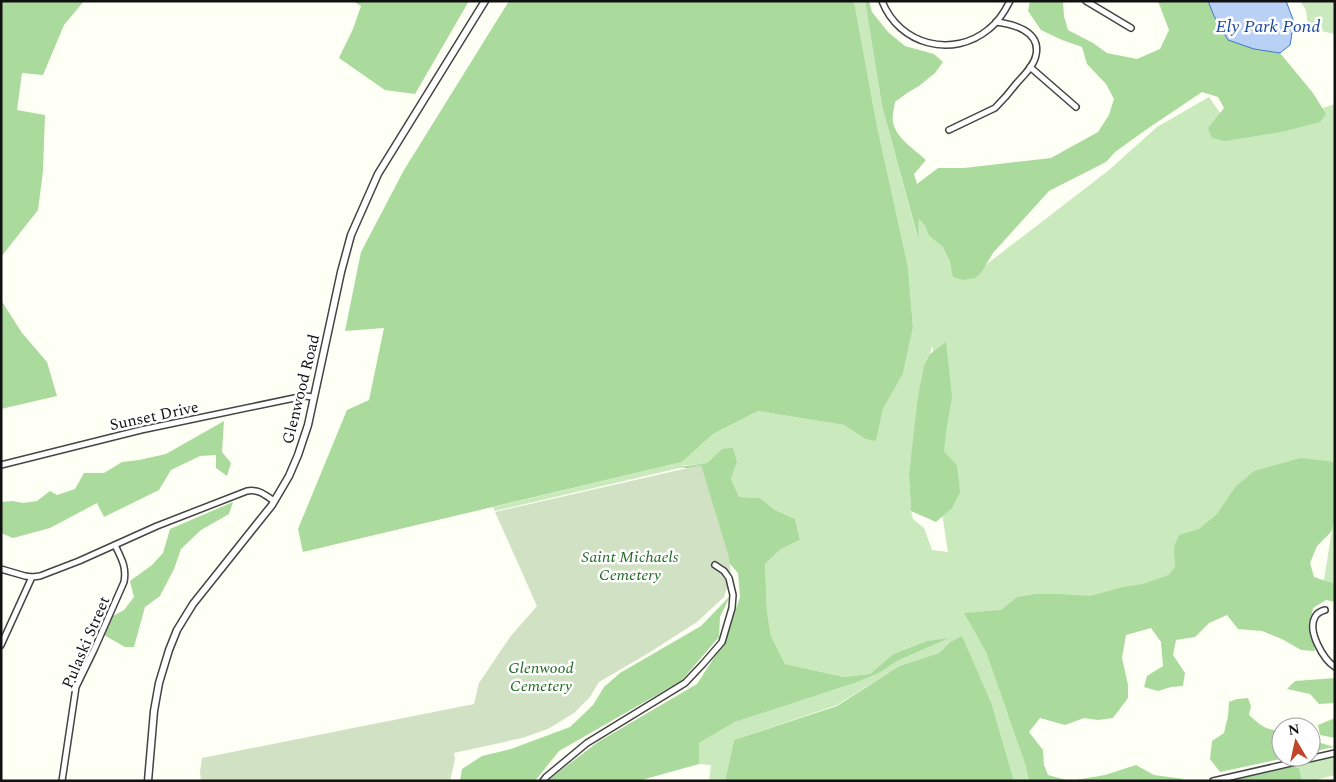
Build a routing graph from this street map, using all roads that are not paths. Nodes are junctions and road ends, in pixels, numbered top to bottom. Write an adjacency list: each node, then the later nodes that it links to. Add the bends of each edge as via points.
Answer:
1 (485, 1): 10 (street, Glenwood Road, via 378,174 351,235)
2 (882, 1): 5 (street, via 898,26 926,42 963,43 976,38)
3 (1010, 1): 5 (street)
4 (1086, 1): 6 (street)
5 (996, 22): 7 (street, via 1020,27 1030,34 1036,44 1036,55)
6 (1131, 28)
7 (1030, 67): 8 (street); 9 (street, via 995,108)
8 (1076, 107)
9 (949, 130)
10 (314, 398): 11 (street, Sunset Drive, via 304,396 141,430); 12 (street, Glenwood Road, via 290,476)
11 (1, 465)
12 (274, 501): 13 (street, via 260,492 247,491); 22 (street, Glenwood Road, via 193,604 169,650 158,683)
13 (115, 545): 16 (street); 21 (street, Pulaski Street, via 126,573 124,582 76,687)
14 (715, 565): 23 (street, via 729,578 733,595 722,642 685,683 587,743)
15 (1, 568): 16 (street)
16 (32, 577): 18 (street)
17 (1325, 610): 19 (street, via 1314,617 1313,629 1326,658)
18 (1, 645)
19 (1335, 667)
20 (1335, 753): 24 (street)
21 (62, 781)
22 (148, 781)
23 (543, 781)
24 (1213, 781)

